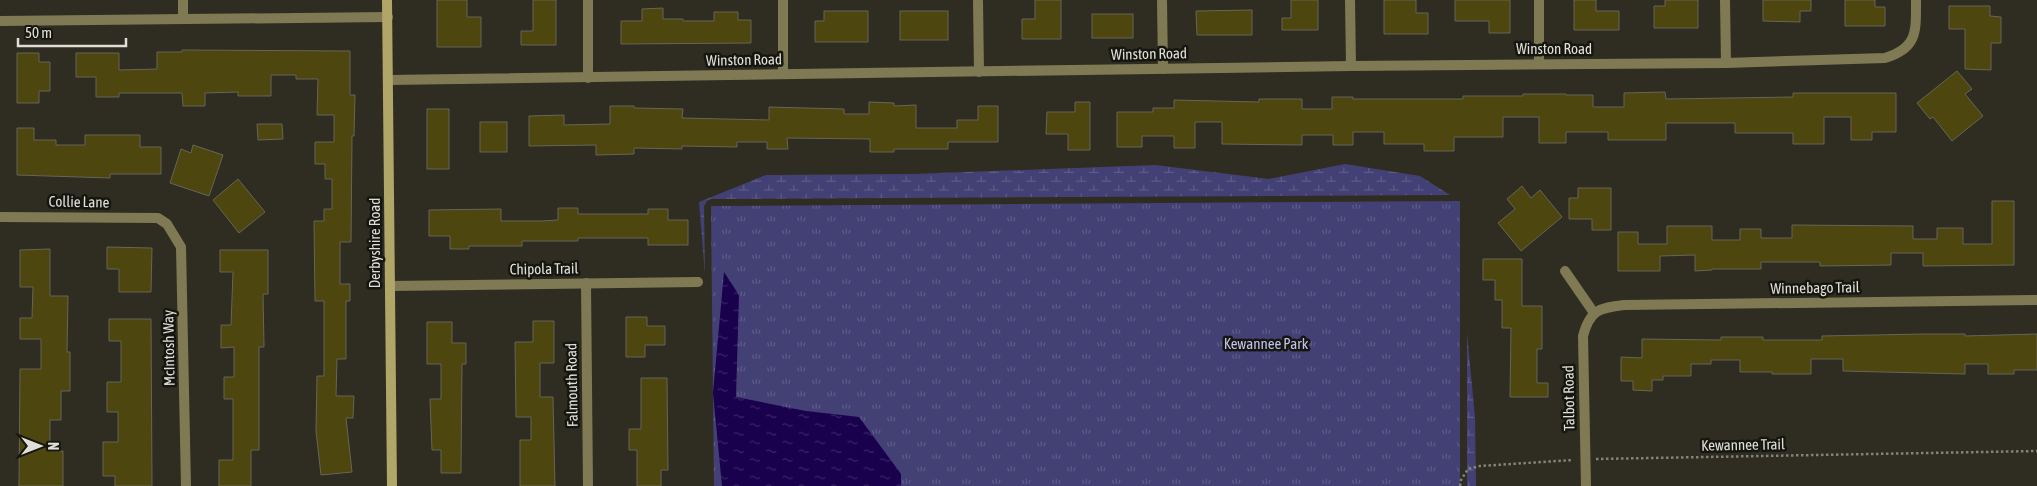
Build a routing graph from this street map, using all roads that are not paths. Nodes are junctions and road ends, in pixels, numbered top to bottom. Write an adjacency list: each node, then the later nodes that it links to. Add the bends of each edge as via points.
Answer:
1 (183, 0): 12 (street)
2 (387, 0): 11 (street, Derbyshire Road)
3 (588, 0): 20 (street)
4 (783, 0): 19 (street)
5 (978, 0): 18 (street)
6 (1162, 0): 17 (street)
7 (1350, 0): 16 (street)
8 (1539, 0): 15 (street)
9 (1725, 0): 14 (street)
10 (1916, 0): 14 (street, Winston Road, via 1916,23 1907,48 1885,58)
11 (388, 17): 12 (street); 21 (street, Derbyshire Road)
12 (183, 18): 13 (street)
13 (0, 21)
14 (1726, 63): 15 (street, Winston Road)
15 (1539, 64): 16 (street, Winston Road)
16 (1350, 66): 17 (street, Winston Road)
17 (1163, 69): 18 (street, Winston Road)
18 (978, 72): 19 (street, Winston Road)
19 (783, 74): 20 (street, Winston Road)
20 (588, 78): 21 (street, Winston Road)
21 (389, 80): 27 (street, Derbyshire Road)
22 (0, 217): 23 (street, Collie Lane)
23 (158, 218): 30 (street, McIntosh Way, via 167,224 181,247)
24 (1565, 271): 29 (street)
25 (698, 282): 26 (street, Chipola Trail)
26 (586, 283): 27 (street, Chipola Trail); 32 (street, Falmouth Road)
27 (390, 286): 31 (street, Derbyshire Road)
28 (2037, 300): 29 (street, Winnebago Trail, via 1624,305 1606,307)
29 (1594, 313): 33 (street, Talbot Road, via 1587,321 1583,336)
30 (186, 486)
31 (392, 486)
32 (588, 486)
33 (1586, 486)

